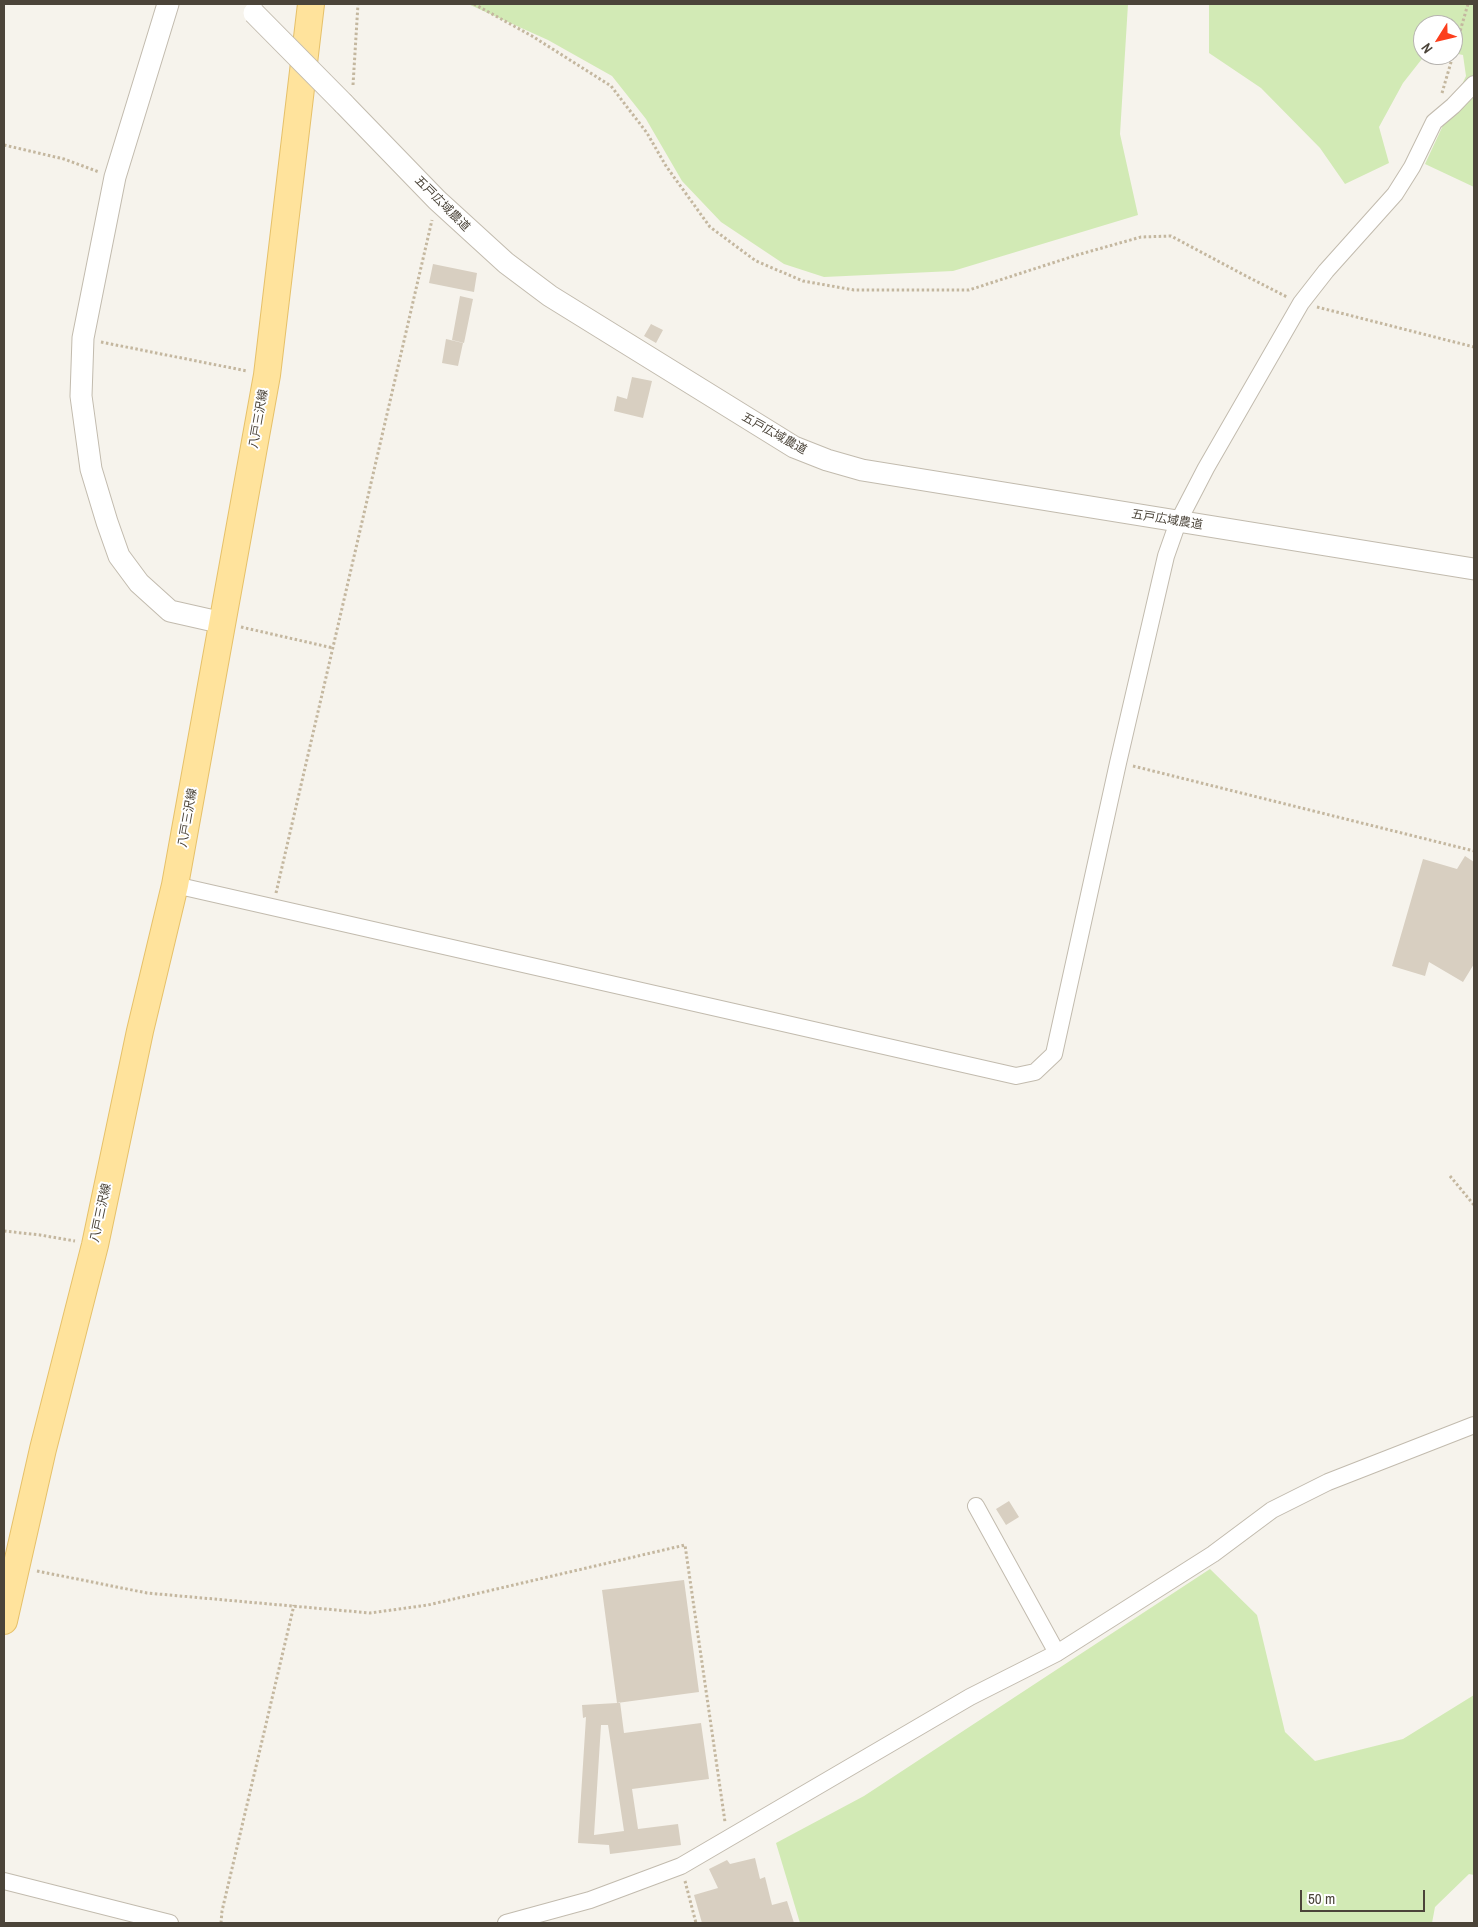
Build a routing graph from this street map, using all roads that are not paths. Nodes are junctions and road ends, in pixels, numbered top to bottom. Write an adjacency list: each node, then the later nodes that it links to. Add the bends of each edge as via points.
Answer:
1 (168, 4): 7 (street, via 115,177 83,338 81,396 91,469 120,556 139,583 170,611)
2 (311, 4): 7 (main road, 八戸三沢線, via 267,375)
3 (250, 8): 5 (street, 五戸広域農道, bridge, via 437,200 506,263 550,296 794,447 862,470)
4 (1474, 84): 5 (street, via 1434,122 1395,194 1301,303)
5 (1178, 522): 6 (street, 五戸広域農道); 8 (street, via 1166,556 1054,1054 1036,1072 1016,1076)
6 (1474, 569)
7 (223, 623): 8 (main road, 八戸三沢線)
8 (175, 885): 11 (main road, 八戸三沢線, via 95,1245 43,1449)
9 (1474, 1425): 12 (street, via 1328,1482 1272,1510 1213,1554)
10 (976, 1506): 12 (street)
11 (4, 1621)
12 (1058, 1653): 15 (street, via 970,1697 681,1866 590,1900)
13 (4, 1881): 14 (street)
14 (170, 1923)
15 (506, 1923)

